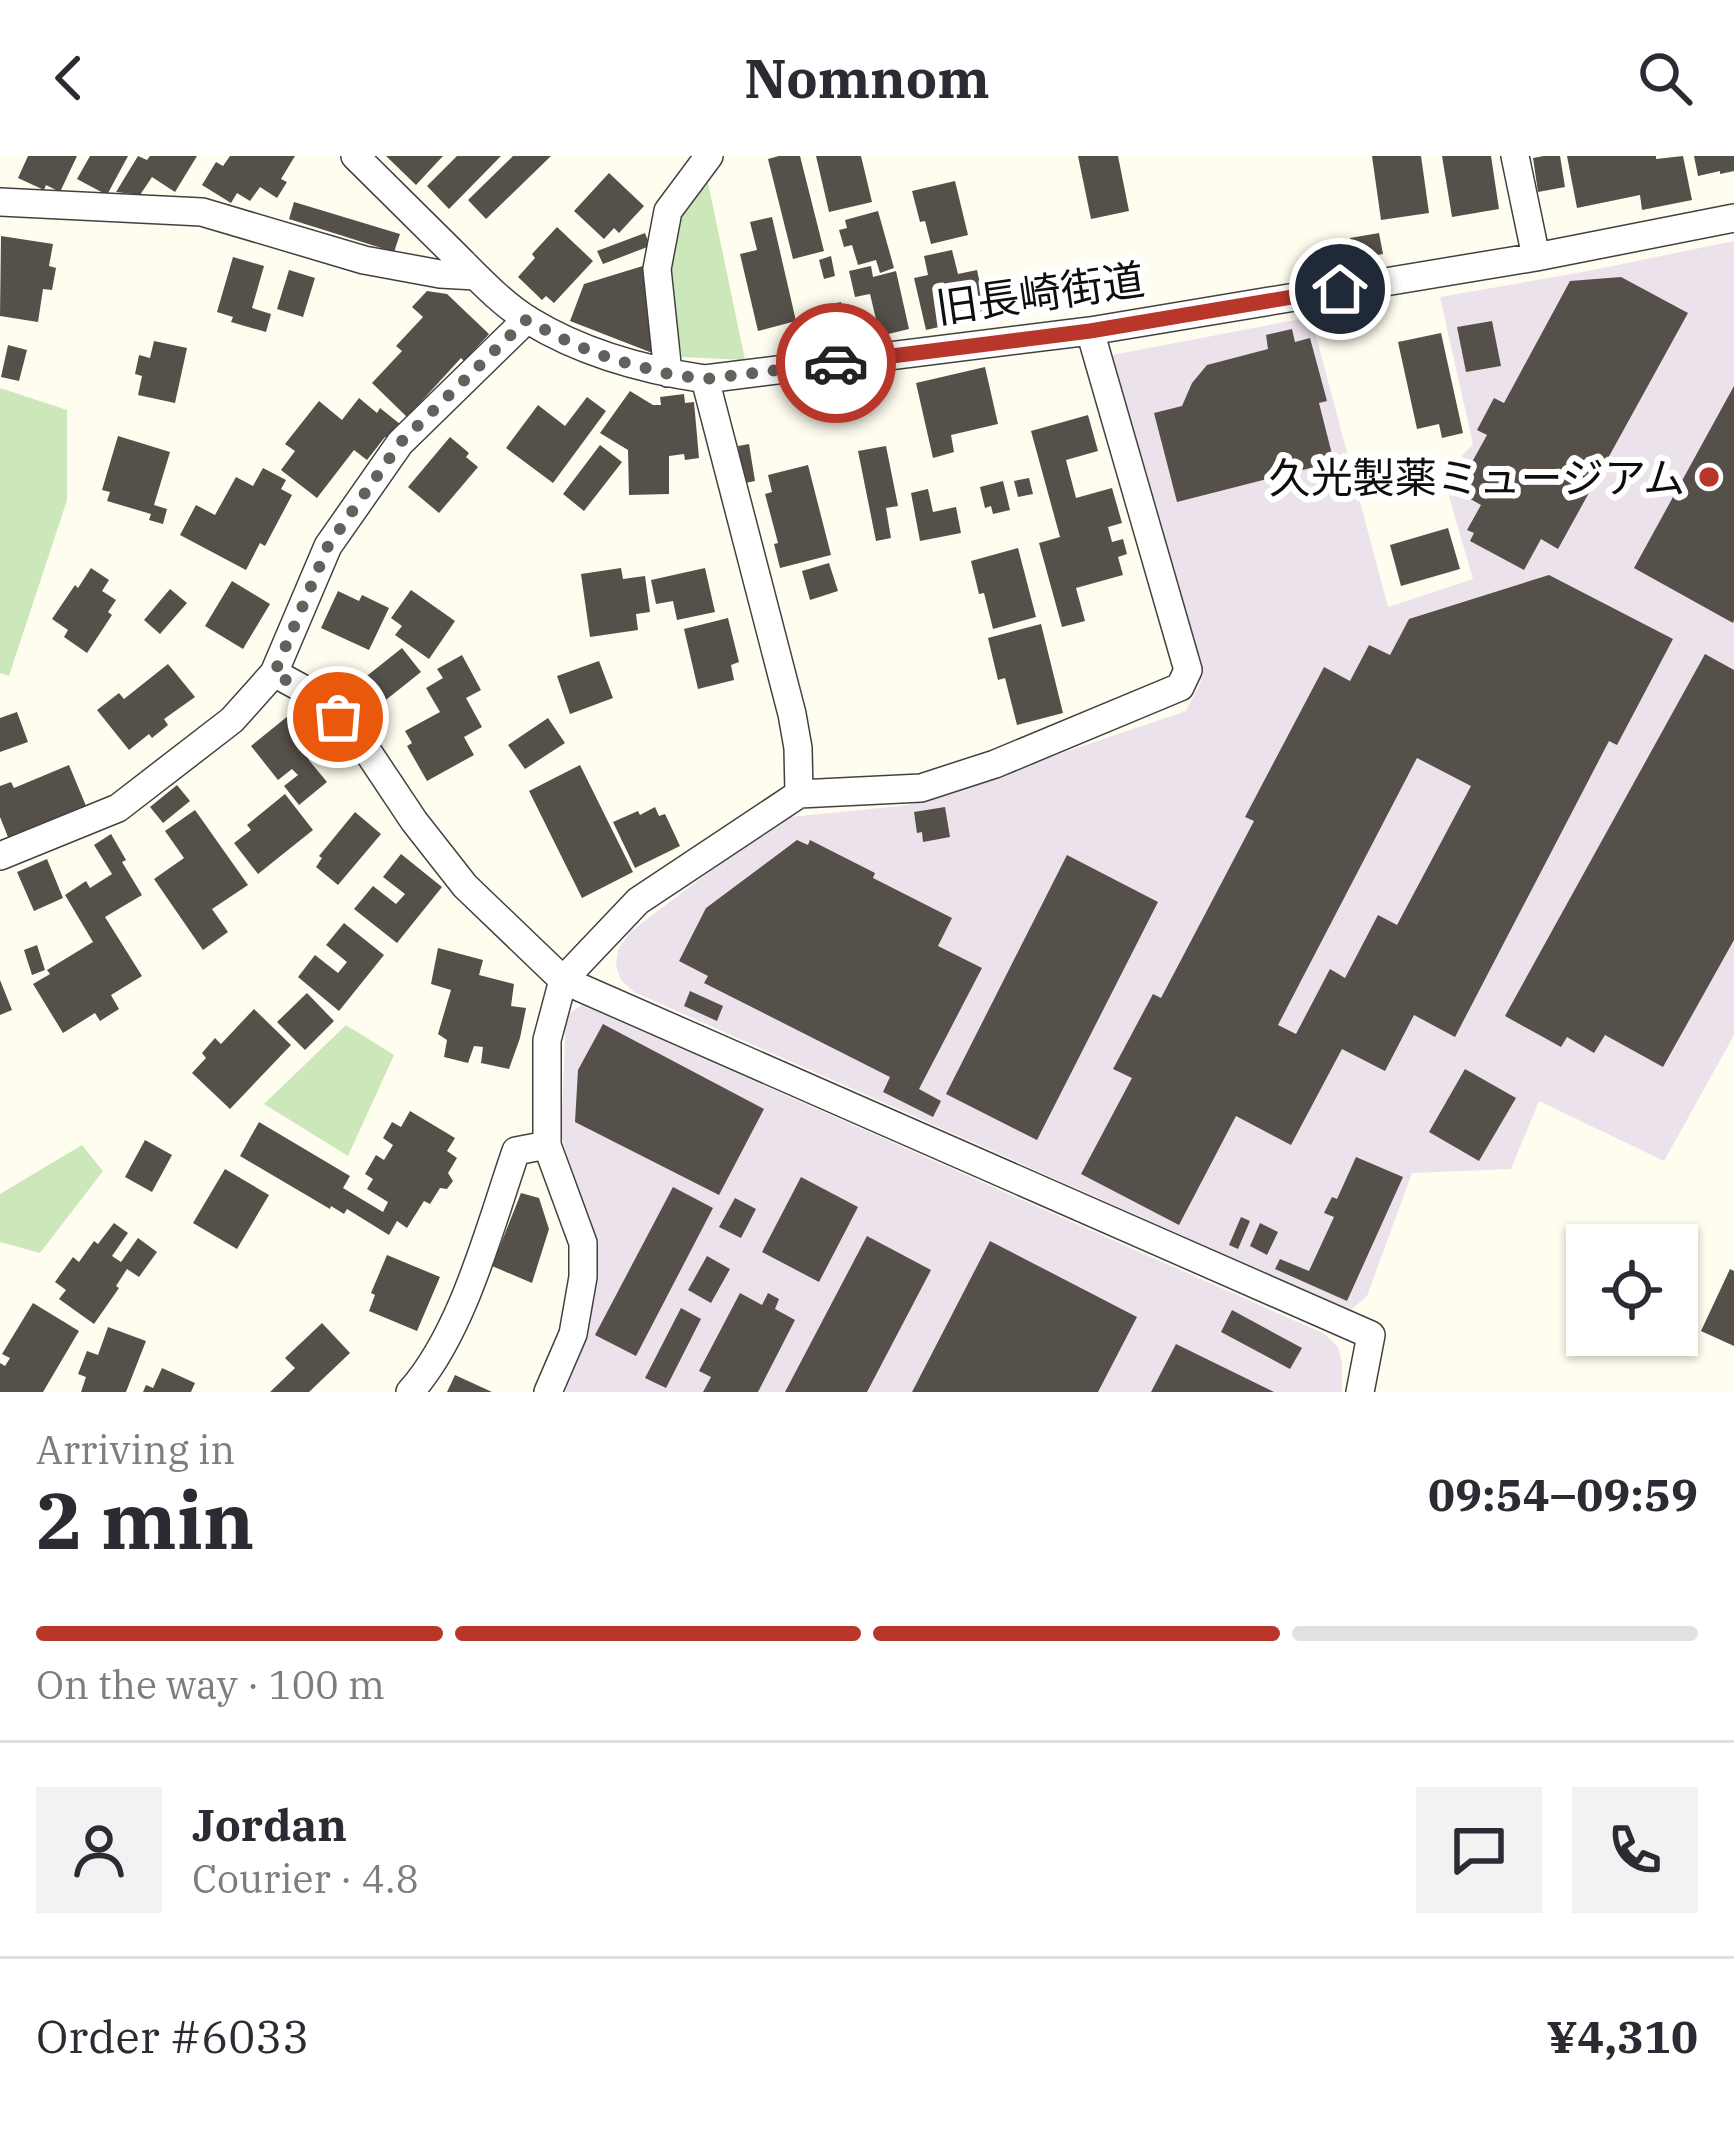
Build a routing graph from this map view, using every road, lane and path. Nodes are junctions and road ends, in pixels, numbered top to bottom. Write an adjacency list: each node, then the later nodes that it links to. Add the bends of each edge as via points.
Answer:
1 (355, 156): 7 (street, 旧長崎街道)
2 (710, 156): 10 (street, via 668,211 657,269)
3 (1515, 156): 6 (street)
4 (0, 202): 7 (street, via 202,212 364,260)
5 (1734, 218): 6 (street, 旧長崎街道)
6 (1536, 257): 9 (street, 旧長崎街道)
7 (476, 276): 8 (street, 旧長崎街道)
8 (526, 320): 10 (street, 旧長崎街道); 12 (street, via 400,443 328,546)
9 (1090, 331): 11 (street, 旧長崎街道); 13 (street, via 1188,670 1180,687 921,788)
10 (668, 374): 11 (street, 旧長崎街道)
11 (705, 379): 13 (street, via 792,714)
12 (274, 674): 14 (street, via 232,720 118,808); 15 (street, via 318,697 358,737 465,886)
13 (799, 794): 15 (street, via 638,901)
14 (0, 856)
15 (563, 980): 16 (street, via 547,1040); 19 (street, via 1371,1335)
16 (547, 1145): 17 (street, via 517,1151 460,1307); 18 (street, via 583,1243 573,1334)
17 (410, 1392)
18 (548, 1392)
19 (1360, 1392)

